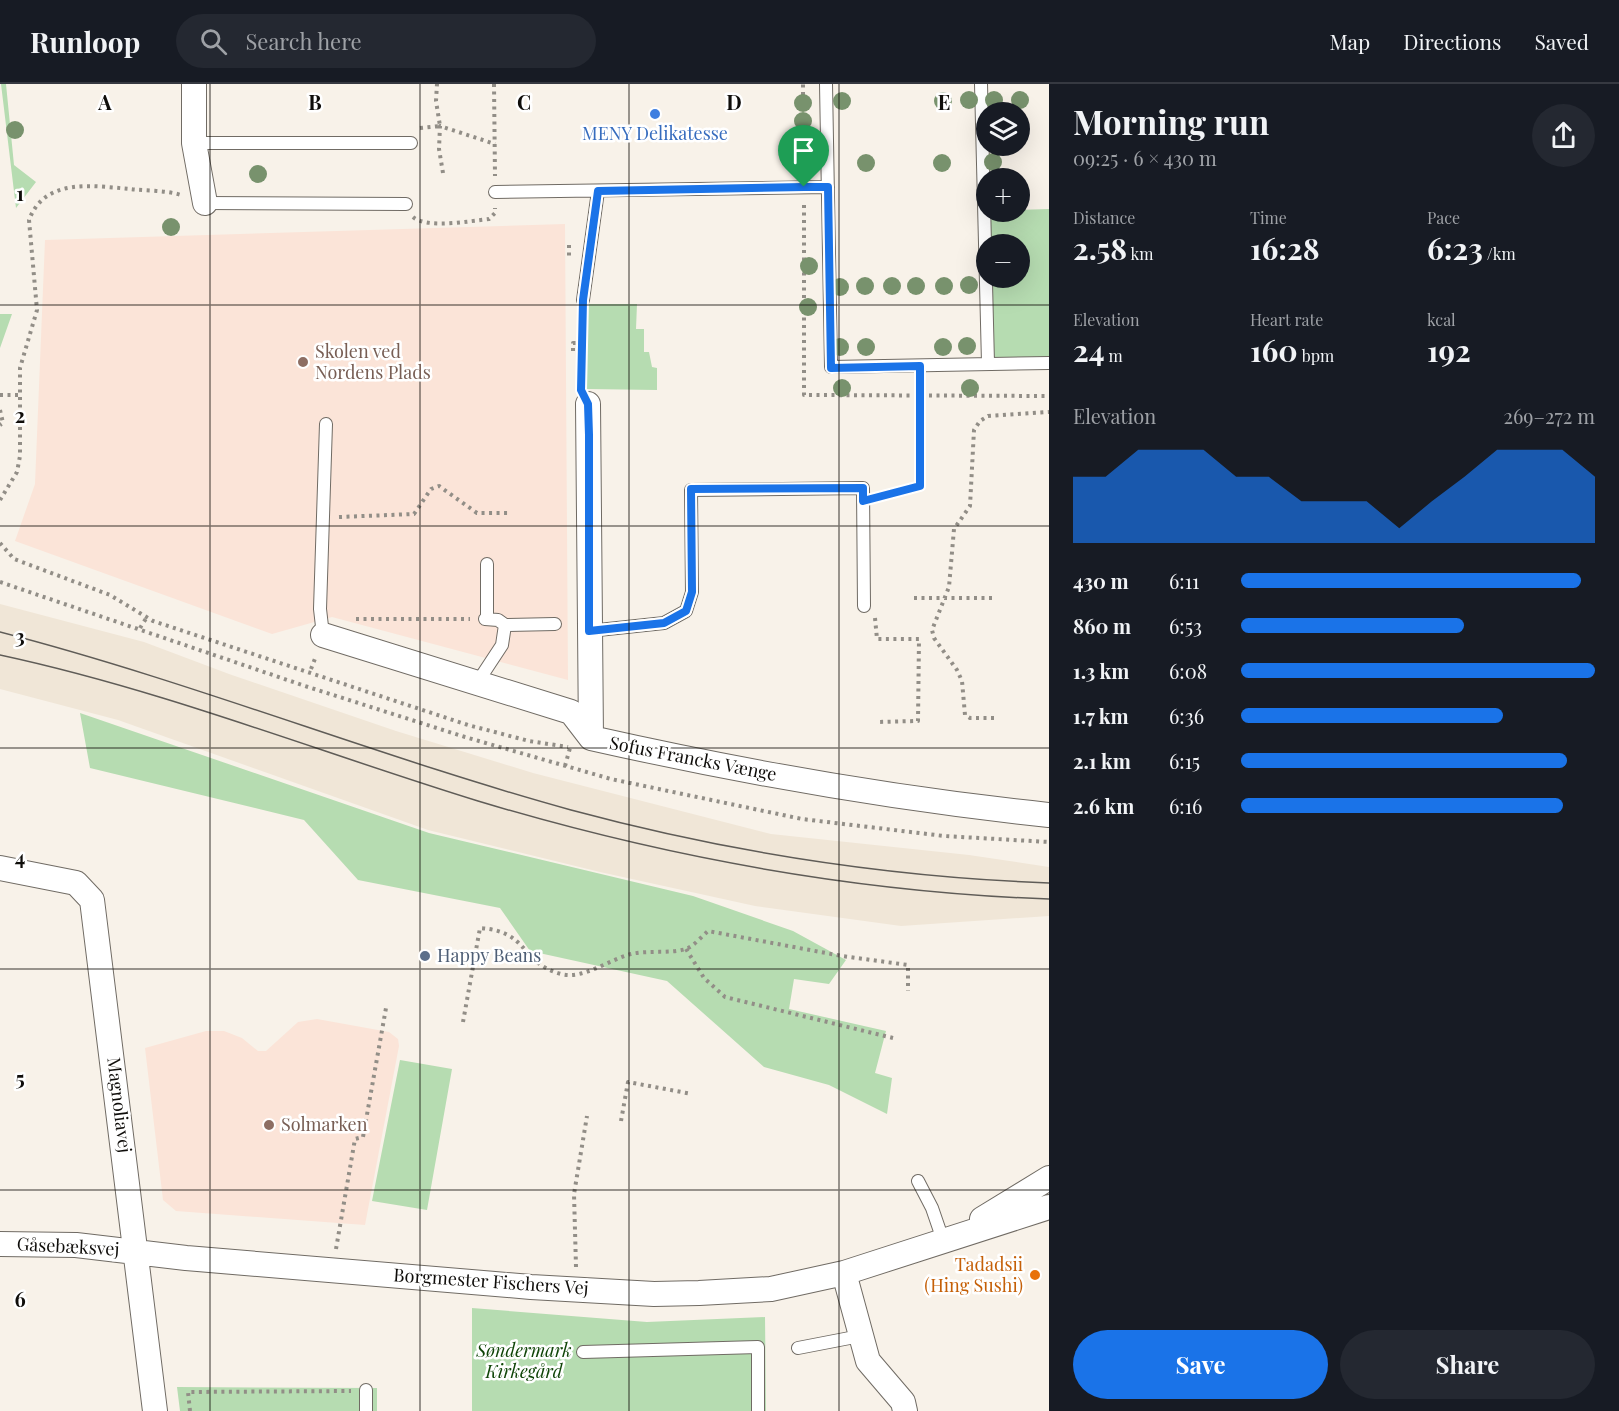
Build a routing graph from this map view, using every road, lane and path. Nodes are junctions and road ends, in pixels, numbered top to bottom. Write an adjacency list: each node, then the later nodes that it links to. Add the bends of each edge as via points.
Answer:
1 (194, 84): 8 (street)
2 (437, 84): 7 (path)
3 (494, 84): 10 (path)
4 (803, 84): 12 (path)
5 (826, 84): 13 (lane)
6 (981, 84): 21 (lane)
7 (440, 126): 9 (path, via 413,129); 10 (path); 11 (path)
8 (194, 143): 9 (lane); 16 (street)
9 (411, 143)
10 (495, 144): 15 (path)
11 (443, 173)
12 (804, 187): 13 (lane); 14 (lane); 26 (path, via 804,395)
13 (828, 187): 23 (lane, via 831,368)
14 (598, 191): 15 (lane); 18 (lane)
15 (495, 192): 17 (path, via 495,213 489,219 419,222)
16 (205, 203): 17 (lane); 25 (path, via 177,193 85,186 63,189 41,199 29,220 37,310 20,368)
17 (406, 204)
18 (583, 300): 19 (path)
19 (582, 343): 20 (path, via 573,343); 28 (path, via 581,390)
20 (573, 351)
21 (988, 363): 22 (lane); 23 (lane)
22 (1049, 363)
23 (920, 366): 26 (path)
24 (0, 395): 25 (path)
25 (20, 395): 34 (path, via 20,456 15,476)
26 (920, 395): 27 (path); 33 (path, via 920,486)
27 (1049, 396)
28 (588, 404): 49 (street)
29 (0, 410): 32 (path)
30 (1049, 412): 41 (path, via 988,416 974,430 972,498 954,529 950,578)
31 (326, 424): 36 (lane)
32 (0, 425)
33 (863, 494): 43 (lane); 49 (lane, via 691,489 692,592 686,611 664,623)
34 (0, 500)
35 (509, 513): 36 (path, via 477,513 439,486 431,489 414,513)
36 (323, 518): 50 (lane)
37 (0, 543): 44 (path, via 14,559 110,596)
38 (487, 564): 46 (lane)
39 (0, 582): 44 (path, via 140,628)
40 (914, 598): 41 (path)
41 (944, 598): 42 (path); 55 (path, via 932,630 962,681 965,715)
42 (995, 598)
43 (864, 606): 56 (path, via 875,611 877,639 919,639 918,721)
44 (147, 617): 57 (path, via 468,725 529,741)
45 (356, 619): 46 (path)
46 (486, 619): 48 (lane)
47 (555, 624): 48 (lane)
48 (505, 625): 53 (lane, via 502,645)
49 (589, 631): 57 (street)
50 (320, 645): 51 (path); 53 (street, Sofus Francks Vænge)
51 (311, 669)
52 (308, 678): 54 (path)
53 (477, 682): 57 (street, Sofus Francks Vænge, via 571,712)
54 (304, 686)
55 (994, 718)
56 (876, 722)
57 (580, 742): 58 (path); 59 (street, Sofus Francks Vænge, via 918,799)
58 (565, 766)
59 (1049, 815)
60 (0, 868): 75 (street, Magnoliavej, via 76,883 92,900)
61 (686, 948): 62 (path, via 708,932 908,965); 64 (path, via 631,954 583,972 562,975 537,963 514,936 498,929 480,928); 65 (path, via 704,978 725,997)
62 (908, 991)
63 (386, 1008): 72 (path, via 363,1137 355,1139)
64 (463, 1022)
65 (893, 1038)
66 (692, 1094): 68 (path, via 628,1082)
67 (587, 1116): 77 (path, via 574,1194)
68 (621, 1121)
69 (1049, 1178): 73 (street, Borgmester Fischers Vej)
70 (918, 1181): 73 (lane)
71 (1049, 1207): 73 (street, Borgmester Fischers Vej)
72 (340, 1221)
73 (950, 1237): 76 (street, Borgmester Fischers Vej)
74 (0, 1244): 75 (street, Gåsebæksvej, via 76,1245)
75 (136, 1252): 77 (street, Borgmester Fischers Vej); 83 (street, Magnoliavej)
76 (844, 1273): 77 (street, Borgmester Fischers Vej, via 771,1288 699,1293); 78 (street)
77 (577, 1290)
78 (860, 1336): 79 (lane); 87 (street, via 868,1361 903,1402)
79 (798, 1348)
80 (583, 1352): 86 (lane, via 758,1347)
81 (366, 1390): 85 (lane)
82 (355, 1401): 84 (path, via 354,1391 188,1392)
83 (154, 1411)
84 (190, 1411)
85 (366, 1411)
86 (758, 1411)
87 (905, 1411)

